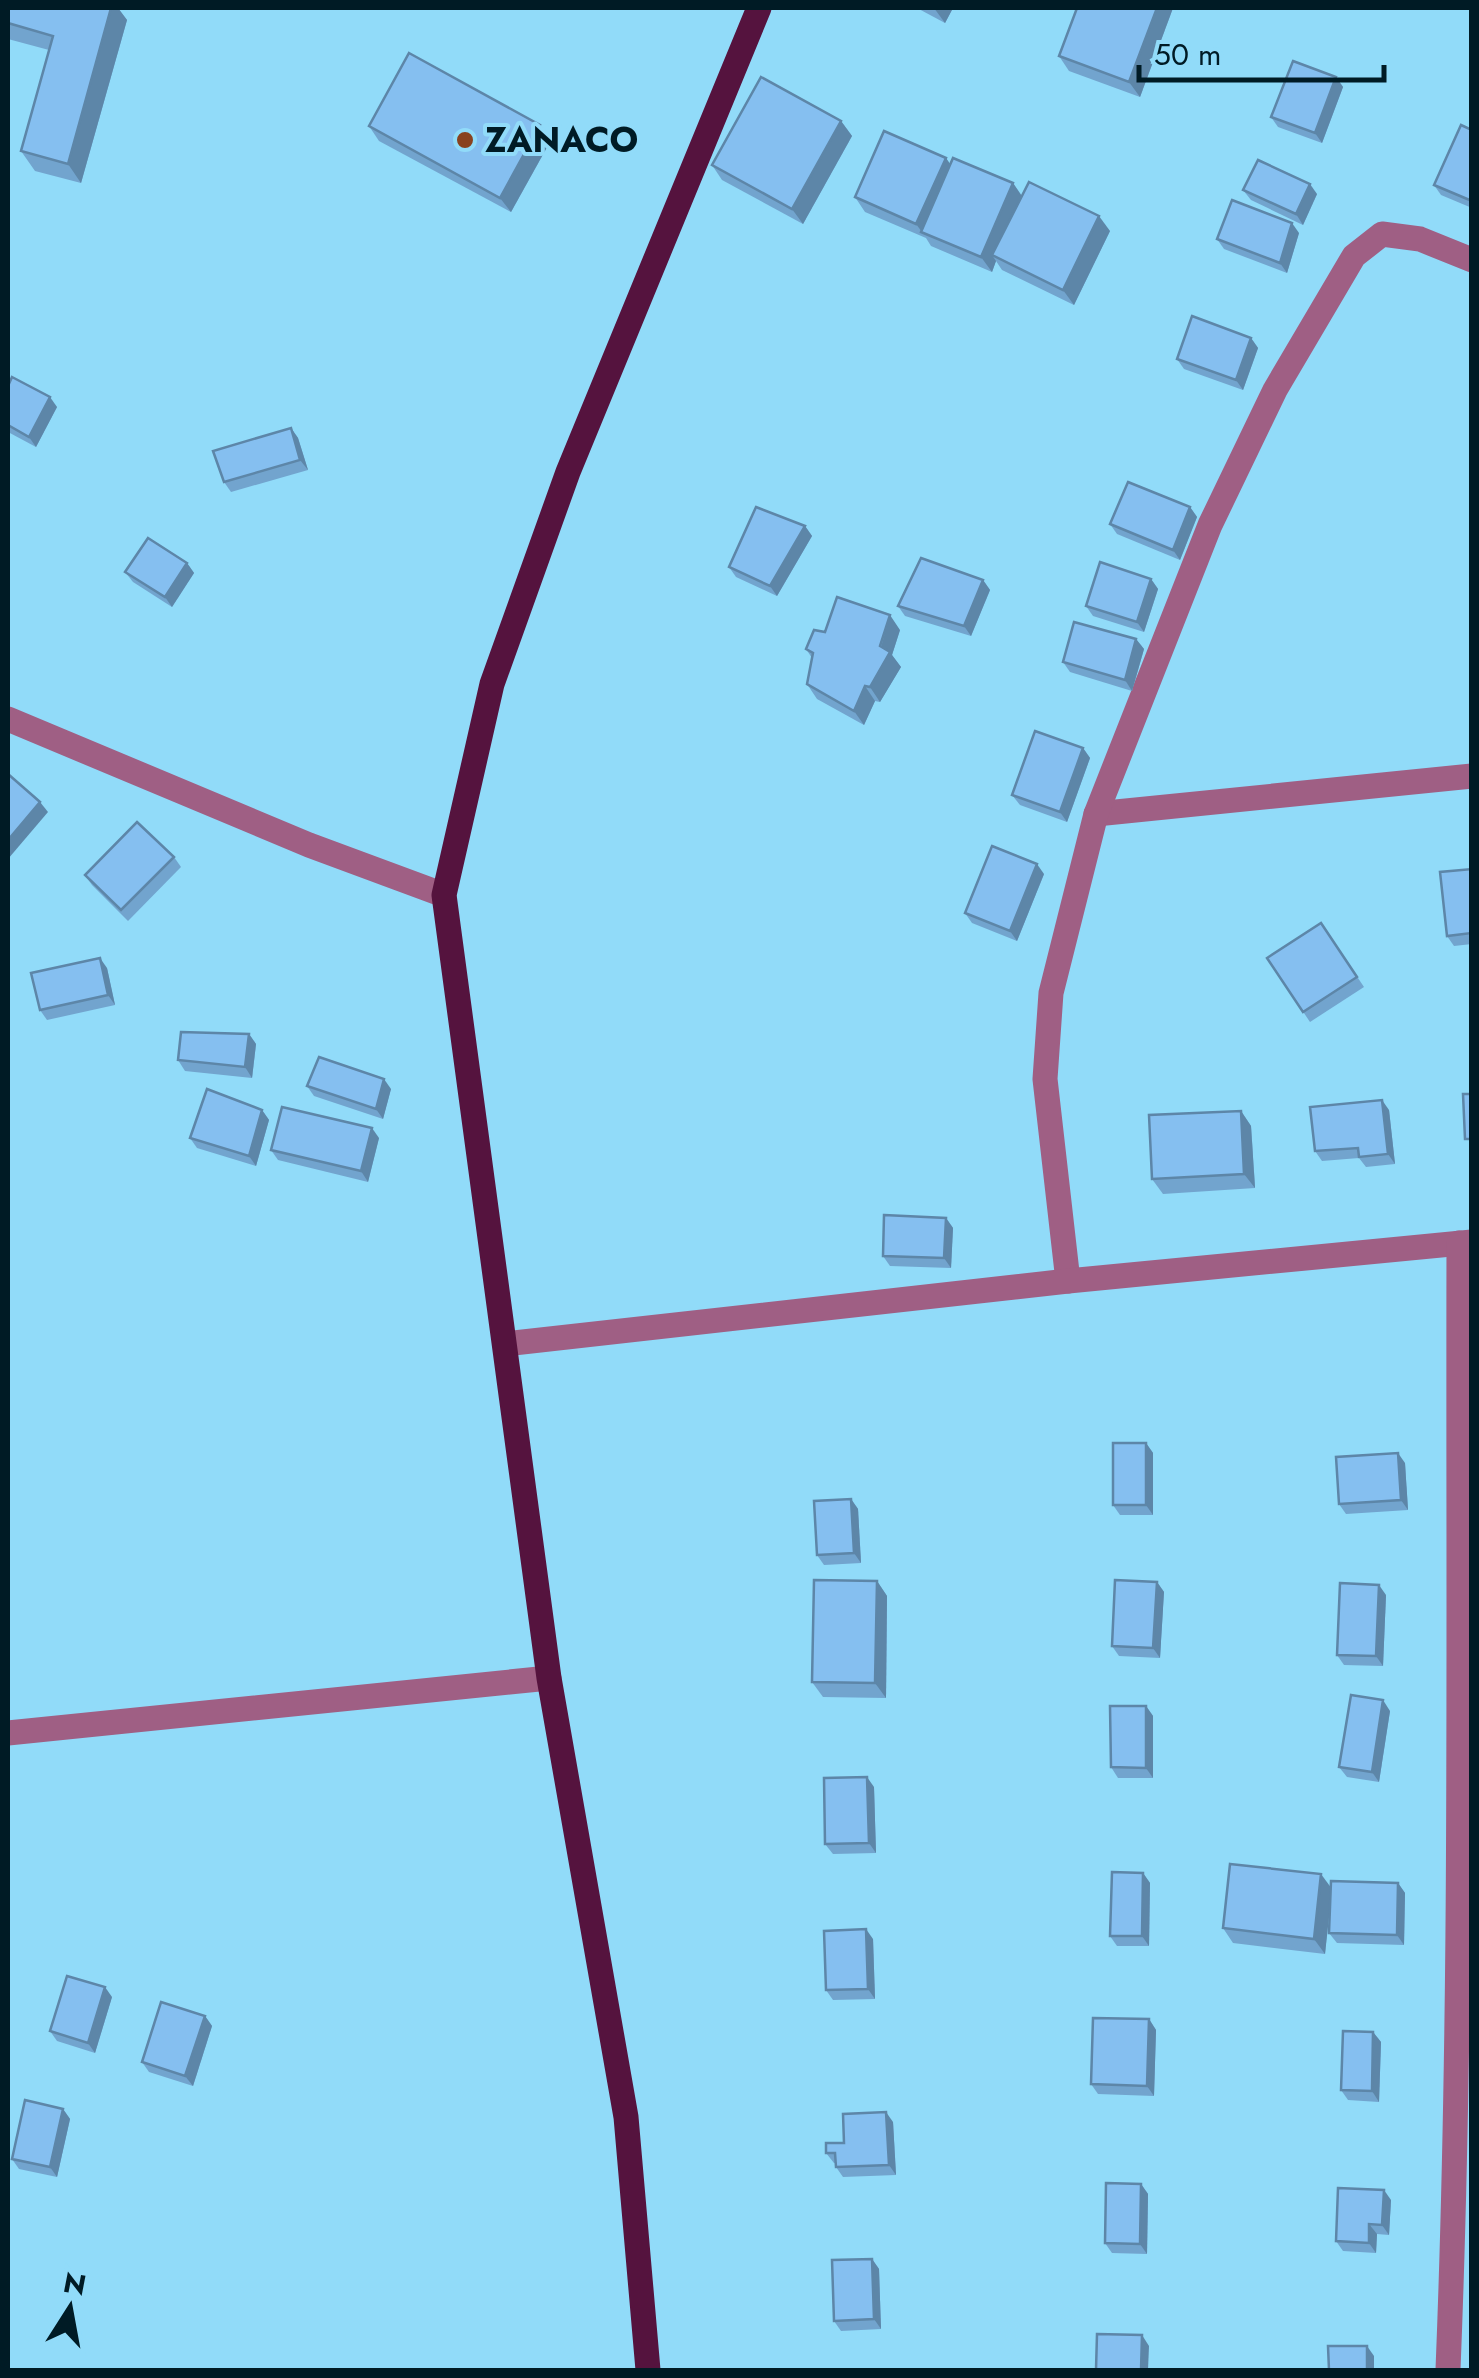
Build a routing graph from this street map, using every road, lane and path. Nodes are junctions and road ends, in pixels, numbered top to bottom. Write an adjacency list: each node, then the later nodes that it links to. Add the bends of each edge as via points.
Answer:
1 (758, 8): 6 (main road, via 568,472 492,684)
2 (1472, 260): 5 (street, via 1420,239 1382,234 1354,256 1275,390 1210,525)
3 (8, 719): 6 (street)
4 (1472, 776): 5 (street)
5 (1096, 814): 8 (street, via 1051,993 1045,1080)
6 (444, 895): 9 (main road)
7 (1465, 1242): 8 (street); 10 (street)
8 (1068, 1281): 9 (street)
9 (504, 1344): 11 (main road)
10 (1465, 1422): 14 (street, via 1456,1628 1462,1878)
11 (549, 1678): 12 (street); 13 (main road, via 626,2117)
12 (8, 1733)
13 (648, 2370)
14 (1448, 2370)

